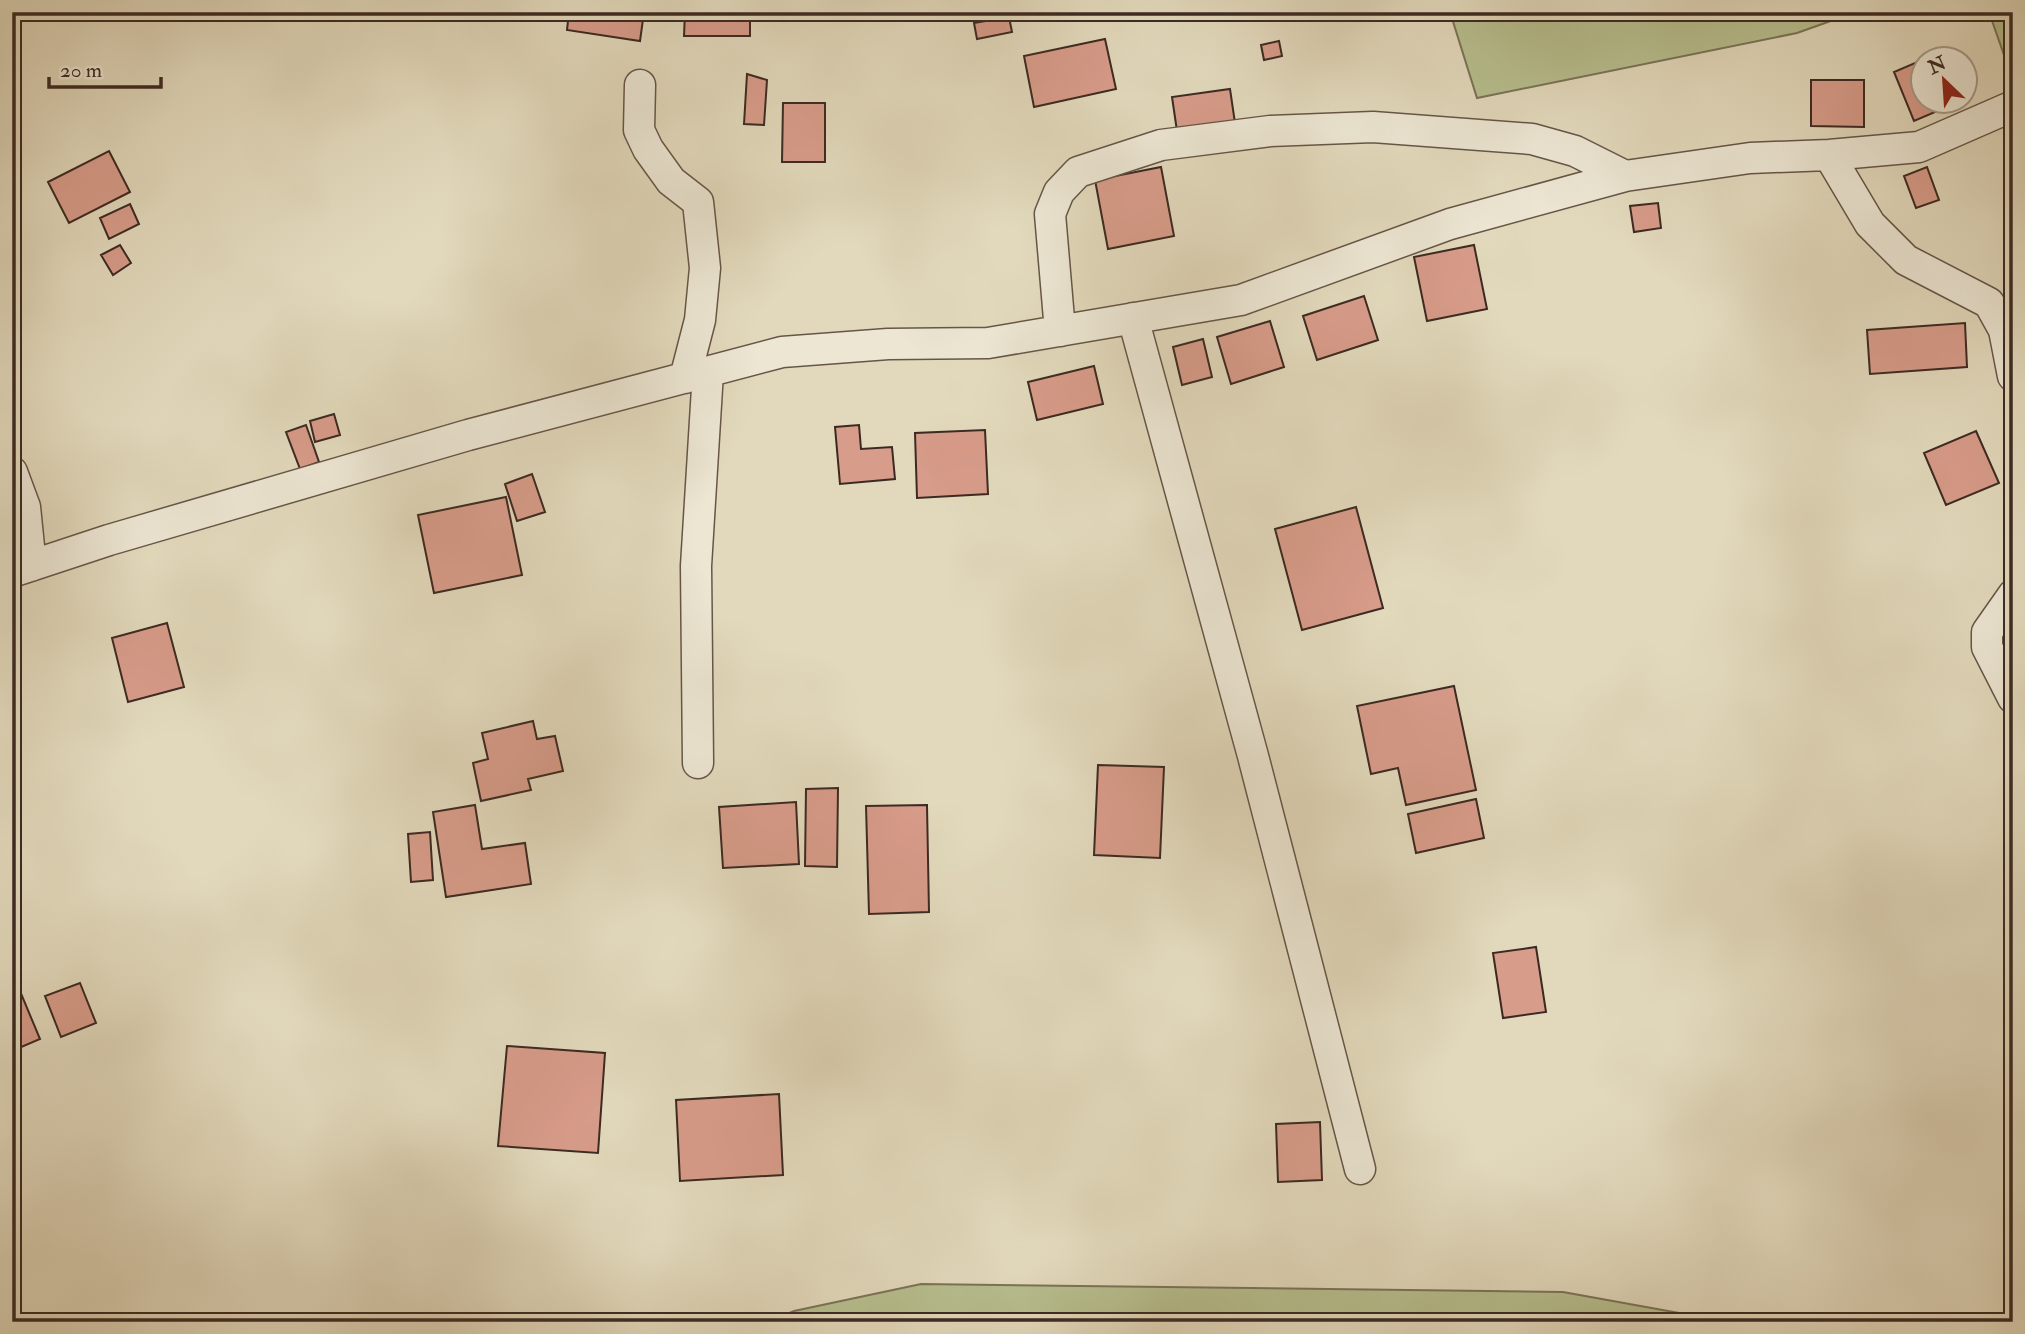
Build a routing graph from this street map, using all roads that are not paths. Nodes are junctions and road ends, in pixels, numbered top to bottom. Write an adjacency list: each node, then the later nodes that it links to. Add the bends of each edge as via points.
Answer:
1 (640, 85): 7 (street, via 639,130 648,149 671,181 698,202 705,268)
2 (2013, 106): 3 (street, via 1919,147)
3 (1829, 155): 4 (street, via 1750,158); 8 (street, via 1870,224 1906,260 1989,303 2004,330)
4 (1625, 176): 5 (street, via 1450,223 1241,300); 6 (street, via 1576,151 1532,139 1373,127 1270,131 1161,145 1078,172 1059,192 1050,214)
5 (1133, 318): 6 (street); 14 (street)
6 (1060, 331): 7 (street, via 988,343 782,352)
7 (697, 375): 10 (street, via 468,435); 13 (street)
8 (2013, 376)
9 (12, 472): 10 (street, via 24,507)
10 (22, 569)
11 (2013, 595): 12 (street, via 1987,632 1987,647)
12 (2013, 698)
13 (698, 763)
14 (1360, 1169)

